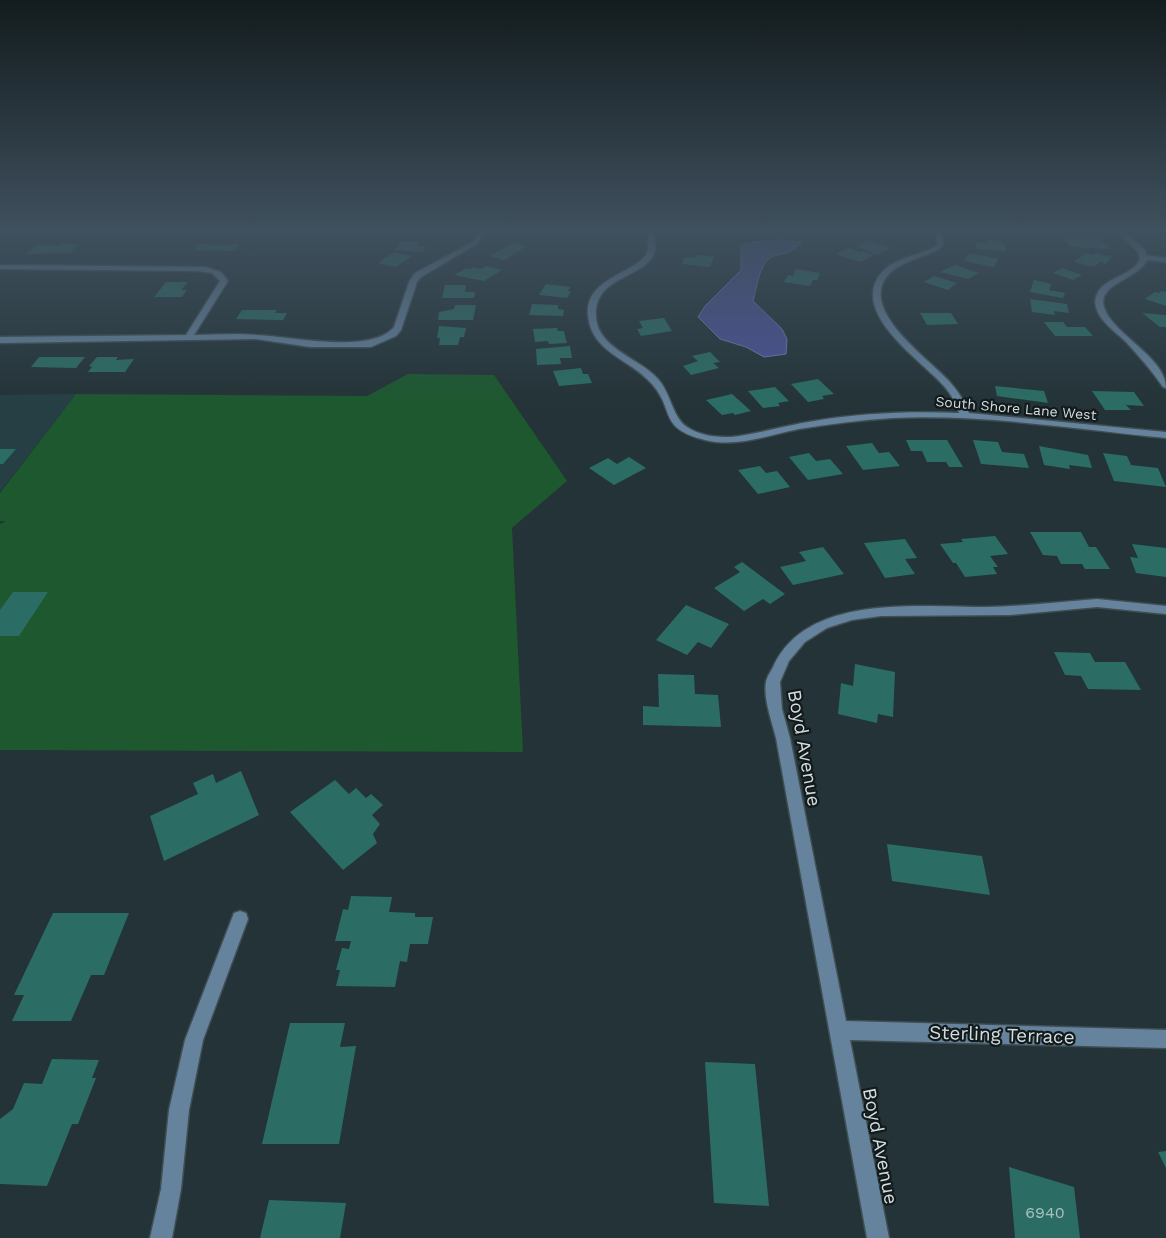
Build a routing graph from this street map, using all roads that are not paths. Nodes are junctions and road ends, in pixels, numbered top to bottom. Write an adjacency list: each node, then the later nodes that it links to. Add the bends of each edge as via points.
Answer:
1 (220, 288): 6 (street)
2 (411, 288): 6 (street, via 398,328 383,340 371,344 326,345 256,337)
3 (603, 288): 9 (street, South Shore Lane West, via 594,301 595,328 620,358 654,380 662,391 670,414 691,434 730,441 852,418)
4 (876, 288): 9 (street, via 879,305 888,324 903,344 954,393)
5 (1109, 288): 8 (street, via 1099,300 1100,309)
6 (189, 338): 7 (street)
7 (0, 340)
8 (1166, 385)
9 (965, 415): 10 (street, South Shore Lane West)
10 (1166, 435)
11 (1166, 610): 13 (street, Boyd Avenue, via 1097,603 1010,611 882,612 851,616 823,625 800,639 784,658 773,682 775,709)
12 (240, 919): 15 (street, via 194,1040 179,1110 171,1188)
13 (838, 1030): 14 (street, Sterling Terrace); 16 (street, Boyd Avenue)
14 (1166, 1039)
15 (161, 1238)
16 (878, 1238)

